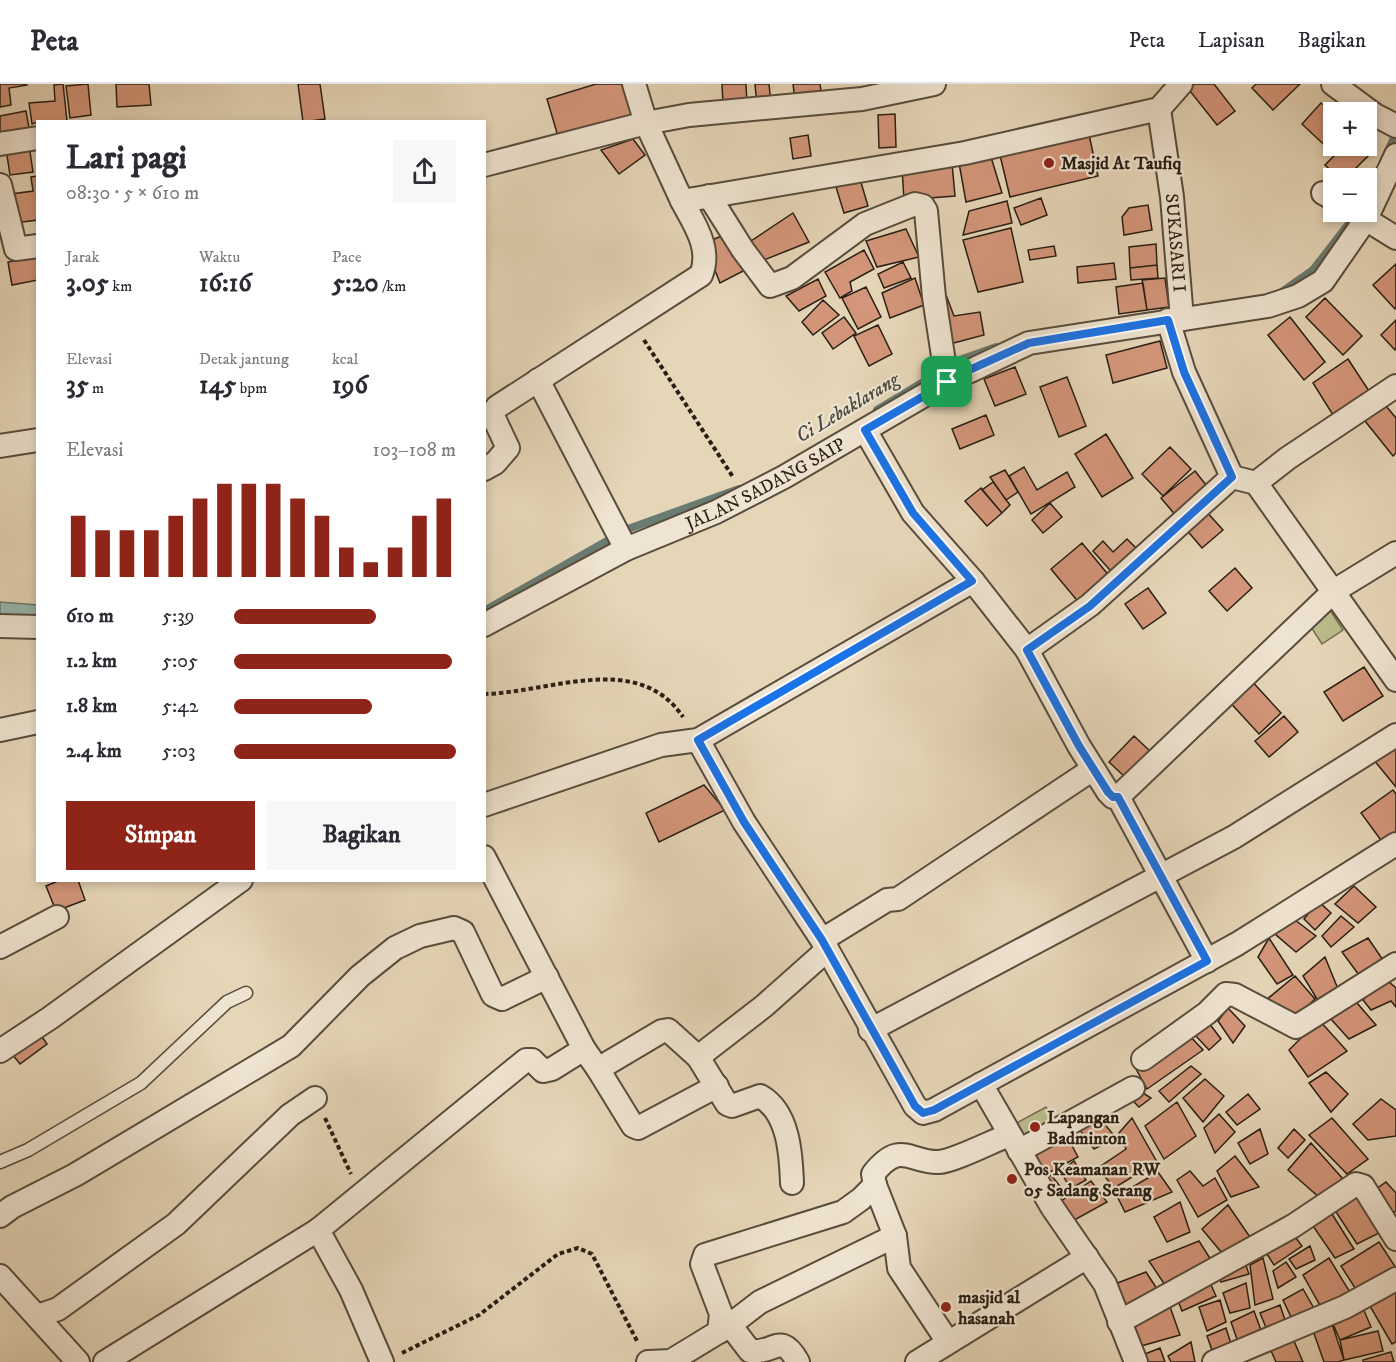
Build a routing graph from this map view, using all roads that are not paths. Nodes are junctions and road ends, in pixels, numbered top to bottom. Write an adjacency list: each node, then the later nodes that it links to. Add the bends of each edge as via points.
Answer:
1 (633, 84): 6 (street)
2 (934, 84): 6 (street, via 862,99)
3 (1181, 84): 5 (street)
4 (1333, 84): 7 (street)
5 (1159, 109): 14 (street, via 965,153); 20 (street, SUKASARI I, via 1172,196)
6 (646, 123): 11 (street); 15 (street)
7 (1392, 124)
8 (36, 138): 9 (street)
9 (0, 144)
10 (1396, 155): 13 (street, JALAN SADANG SAIP)
11 (486, 164)
12 (0, 185): 19 (street, via 16,249)
13 (1377, 185)
14 (709, 196): 15 (street); 21 (street, via 770,286 792,278 865,224 915,204 923,206)
15 (682, 201): 22 (street, via 704,243 705,264 700,275)
16 (1354, 222): 20 (street, JALAN SADANG SAIP, via 1323,280 1298,296 1268,306)
17 (1370, 222): 18 (street)
18 (1396, 238)
19 (36, 246)
20 (1178, 315): 21 (street, JALAN SADANG SAIP, via 1029,343); 28 (street, SUKASARI I, via 1184,372)
21 (946, 373): 24 (street, JALAN SADANG SAIP)
22 (538, 380): 27 (street, via 493,410 508,448); 30 (street)
23 (1396, 386): 29 (street)
24 (865, 430): 30 (street, JALAN SADANG SAIP, via 716,513); 32 (street, via 913,513)
25 (36, 440): 26 (street)
26 (0, 446)
27 (486, 468)
28 (1232, 477): 29 (street); 37 (street, via 1090,606)
29 (1256, 483): 33 (street)
30 (621, 540): 34 (street, JALAN SADANG SAIP)
31 (1396, 553): 33 (street)
32 (972, 581): 37 (street); 42 (street)
33 (1334, 591): 38 (street); 44 (street)
34 (486, 624)
35 (0, 626): 36 (street)
36 (36, 627)
37 (1027, 650): 43 (street)
38 (1396, 680)
39 (36, 722): 40 (street)
40 (0, 730)
41 (1396, 735): 56 (street, via 1234,837)
42 (698, 740): 45 (street, via 661,745); 50 (street, via 744,822)
43 (1093, 769): 44 (street, via 1113,797); 50 (street, via 898,899 887,900)
44 (1118, 797): 52 (street)
45 (486, 804)
46 (1396, 844): 52 (street)
47 (486, 861): 54 (street)
48 (238, 882): 58 (street)
49 (57, 917): 51 (street)
50 (824, 945): 56 (street); 59 (street, via 772,1000)
51 (0, 947)
52 (1207, 961): 62 (street)
53 (1396, 964): 60 (street, via 1296,1027 1235,994 1226,994 1207,1013)
54 (547, 977): 57 (street); 70 (street, via 501,999 493,995 463,932 454,928 420,936 395,948 360,975 291,1046)
55 (246, 993): 67 (lane, via 227,1002 141,1083 28,1150)
56 (870, 1030): 62 (street, via 923,1113)
57 (584, 1049): 61 (street); 71 (street, via 543,1071 532,1060 526,1060)
58 (0, 1051)
59 (698, 1057): 61 (street, via 668,1030); 63 (street)
60 (1143, 1059)
61 (598, 1069): 63 (street, via 633,1126 638,1128)
62 (981, 1084): 66 (street)
63 (717, 1086): 68 (street, via 727,1104 732,1106 760,1096 775,1111 788,1138)
64 (1133, 1088): 66 (street)
65 (315, 1098): 77 (street, via 290,1115 176,1224 58,1309)
66 (1014, 1143): 69 (street, via 939,1162 906,1153 881,1163 873,1174); 74 (street)
67 (0, 1162)
68 (792, 1183)
69 (875, 1185): 72 (street); 79 (street, via 843,1212 705,1256 702,1264)
70 (0, 1216)
71 (318, 1230): 81 (street); 83 (street)
72 (895, 1236): 79 (street, via 760,1302); 80 (street, via 899,1268)
73 (1396, 1239): 78 (street, via 1363,1186 1356,1184 1293,1226)
74 (1087, 1257): 78 (street, via 1105,1284); 80 (street)
75 (0, 1276): 77 (street)
76 (1396, 1279): 88 (street, via 1345,1307)
77 (38, 1316): 82 (street)
78 (1119, 1322): 87 (street)
79 (725, 1329): 84 (street, via 671,1361); 85 (street, via 750,1351 776,1344 785,1346)
80 (948, 1342): 86 (street)
81 (388, 1359)
82 (78, 1362)
83 (105, 1362)
84 (648, 1362)
85 (798, 1362)
86 (917, 1362)
87 (1136, 1362)
88 (1214, 1362)

